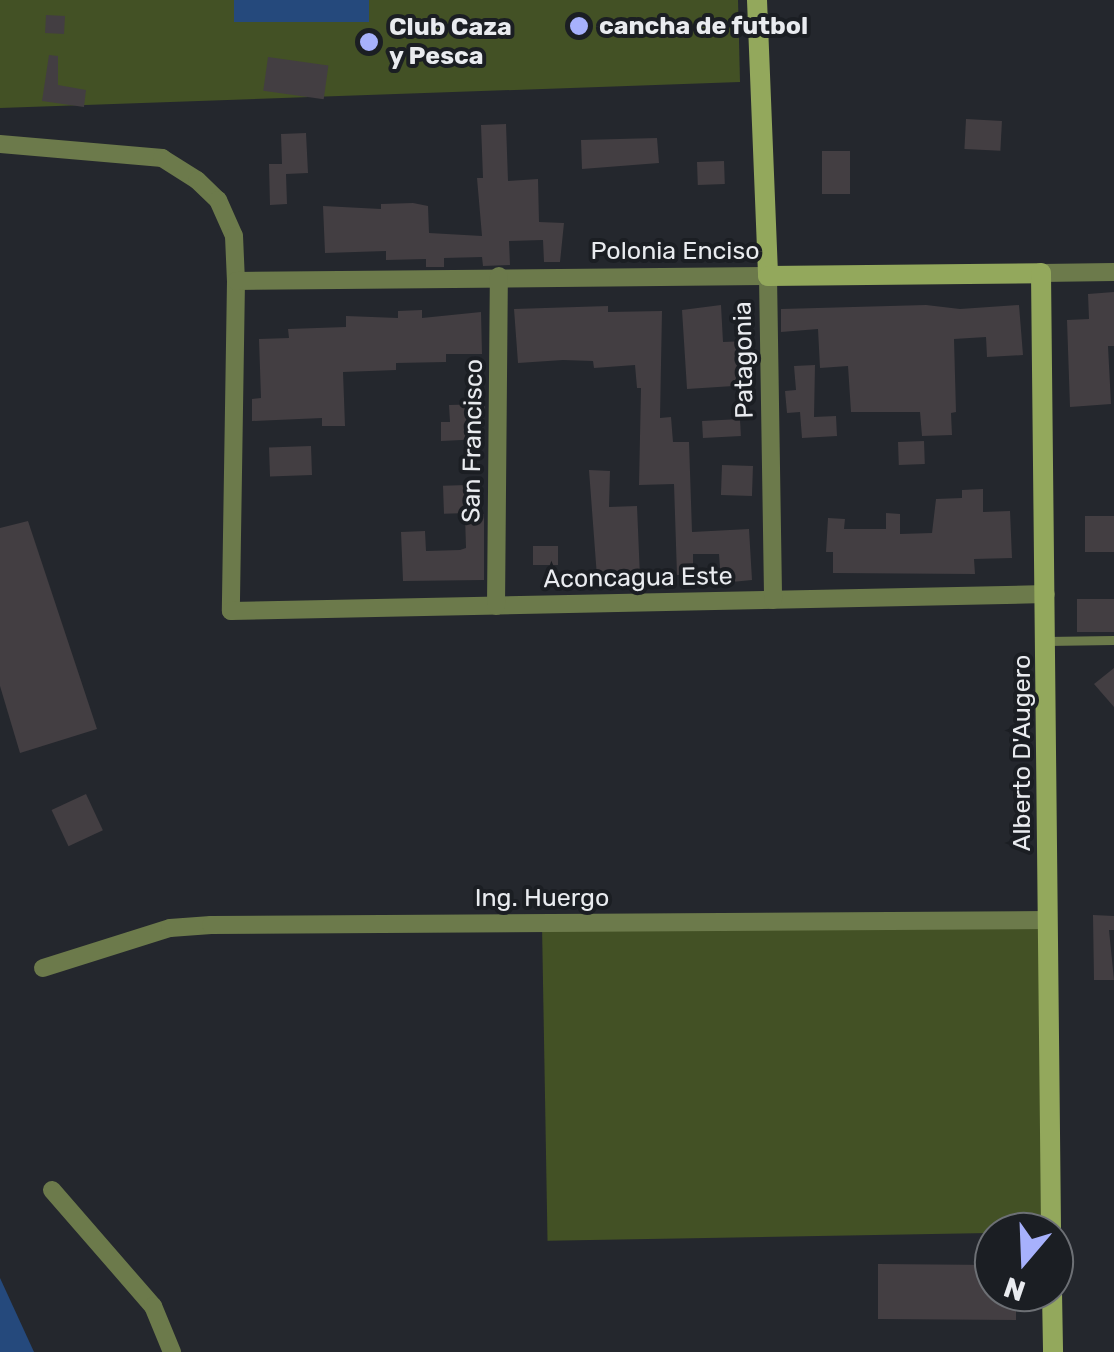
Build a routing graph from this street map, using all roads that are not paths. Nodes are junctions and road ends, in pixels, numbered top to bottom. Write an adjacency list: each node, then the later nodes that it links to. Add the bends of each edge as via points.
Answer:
1 (757, 0): 6 (main road, Patagonia)
2 (0, 144): 7 (street, via 162,158 218,200 234,236)
3 (1114, 272): 4 (street, Polonia Enciso)
4 (1042, 273): 6 (main road, Polonia Enciso); 8 (main road, Alberto D'Augero)
5 (499, 276): 6 (street, Polonia Enciso); 7 (street, Polonia Enciso); 10 (street, San Francisco)
6 (768, 276): 9 (street, Patagonia)
7 (236, 281): 10 (street, Aconcagua Este, via 232,611)
8 (1046, 594): 9 (street, Aconcagua Este); 12 (main road, Alberto D'Augero)
9 (773, 600): 10 (street, Aconcagua Este)
10 (496, 606)
11 (1114, 640): 12 (lane)
12 (1046, 641): 13 (main road, Alberto D'Augero)
13 (1048, 920): 14 (street, Ing. Huergo, via 211,925 170,928); 16 (main road, Alberto D'Augero)
14 (43, 968)
15 (52, 1190): 18 (street, via 153,1306)
16 (1052, 1212)
17 (1052, 1312): 19 (main road)
18 (172, 1352)
19 (1053, 1352)

